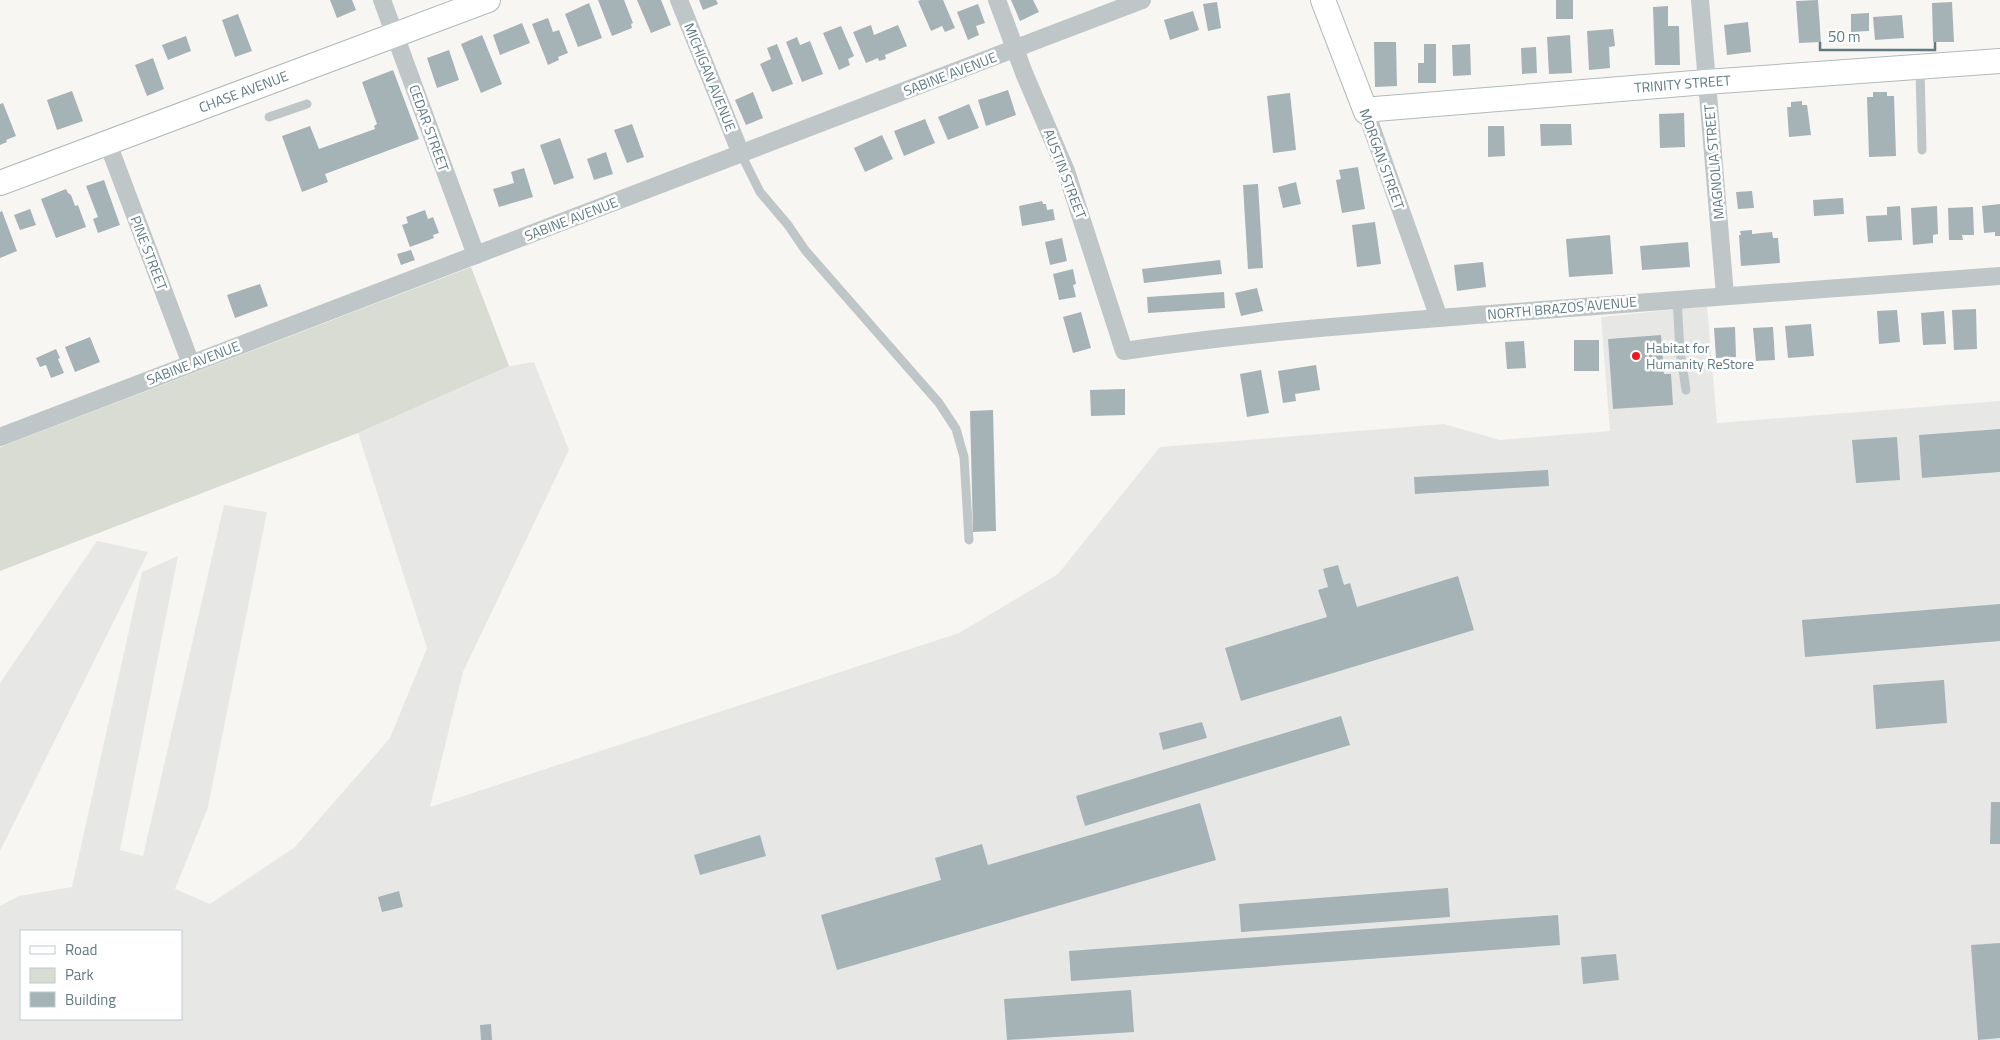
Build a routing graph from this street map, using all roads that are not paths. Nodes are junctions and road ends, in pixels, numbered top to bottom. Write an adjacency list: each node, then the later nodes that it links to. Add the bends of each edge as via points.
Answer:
1 (382, 0): 8 (street, CEDAR STREET)
2 (488, 0): 8 (street, CHASE AVENUE)
3 (679, 0): 18 (street, MICHIGAN AVENUE)
4 (997, 0): 9 (street, AUSTIN STREET)
5 (1142, 0): 9 (street, SABINE AVENUE)
6 (1323, 0): 14 (street, MORGAN STREET)
7 (1700, 0): 12 (street, MAGNOLIA STREET)
8 (395, 35): 16 (street, CHASE AVENUE); 20 (street, CEDAR STREET)
9 (1015, 49): 18 (street, SABINE AVENUE); 25 (street, AUSTIN STREET, via 1066,171)
10 (2000, 61): 11 (street, TRINITY STREET)
11 (1920, 68): 12 (street, TRINITY STREET); 17 (lane)
12 (1706, 82): 14 (street, TRINITY STREET); 22 (street, MAGNOLIA STREET)
13 (307, 104): 15 (lane)
14 (1366, 112): 24 (street, MORGAN STREET)
15 (269, 117)
16 (107, 141): 19 (street, CHASE AVENUE); 26 (street, PINE STREET)
17 (1922, 150)
18 (741, 154): 20 (street, SABINE AVENUE); 29 (lane, via 760,192 805,250 939,403 956,429 964,457)
19 (0, 183)
20 (476, 255): 26 (street, SABINE AVENUE)
21 (2000, 276): 22 (street, NORTH BRAZOS AVENUE)
22 (1725, 295): 23 (street, NORTH BRAZOS AVENUE)
23 (1676, 299): 24 (street, NORTH BRAZOS AVENUE); 27 (lane)
24 (1439, 318): 25 (street, NORTH BRAZOS AVENUE, via 1209,338)
25 (1124, 351)
26 (191, 364): 28 (street, SABINE AVENUE)
27 (1686, 390)
28 (0, 437)
29 (969, 540)

